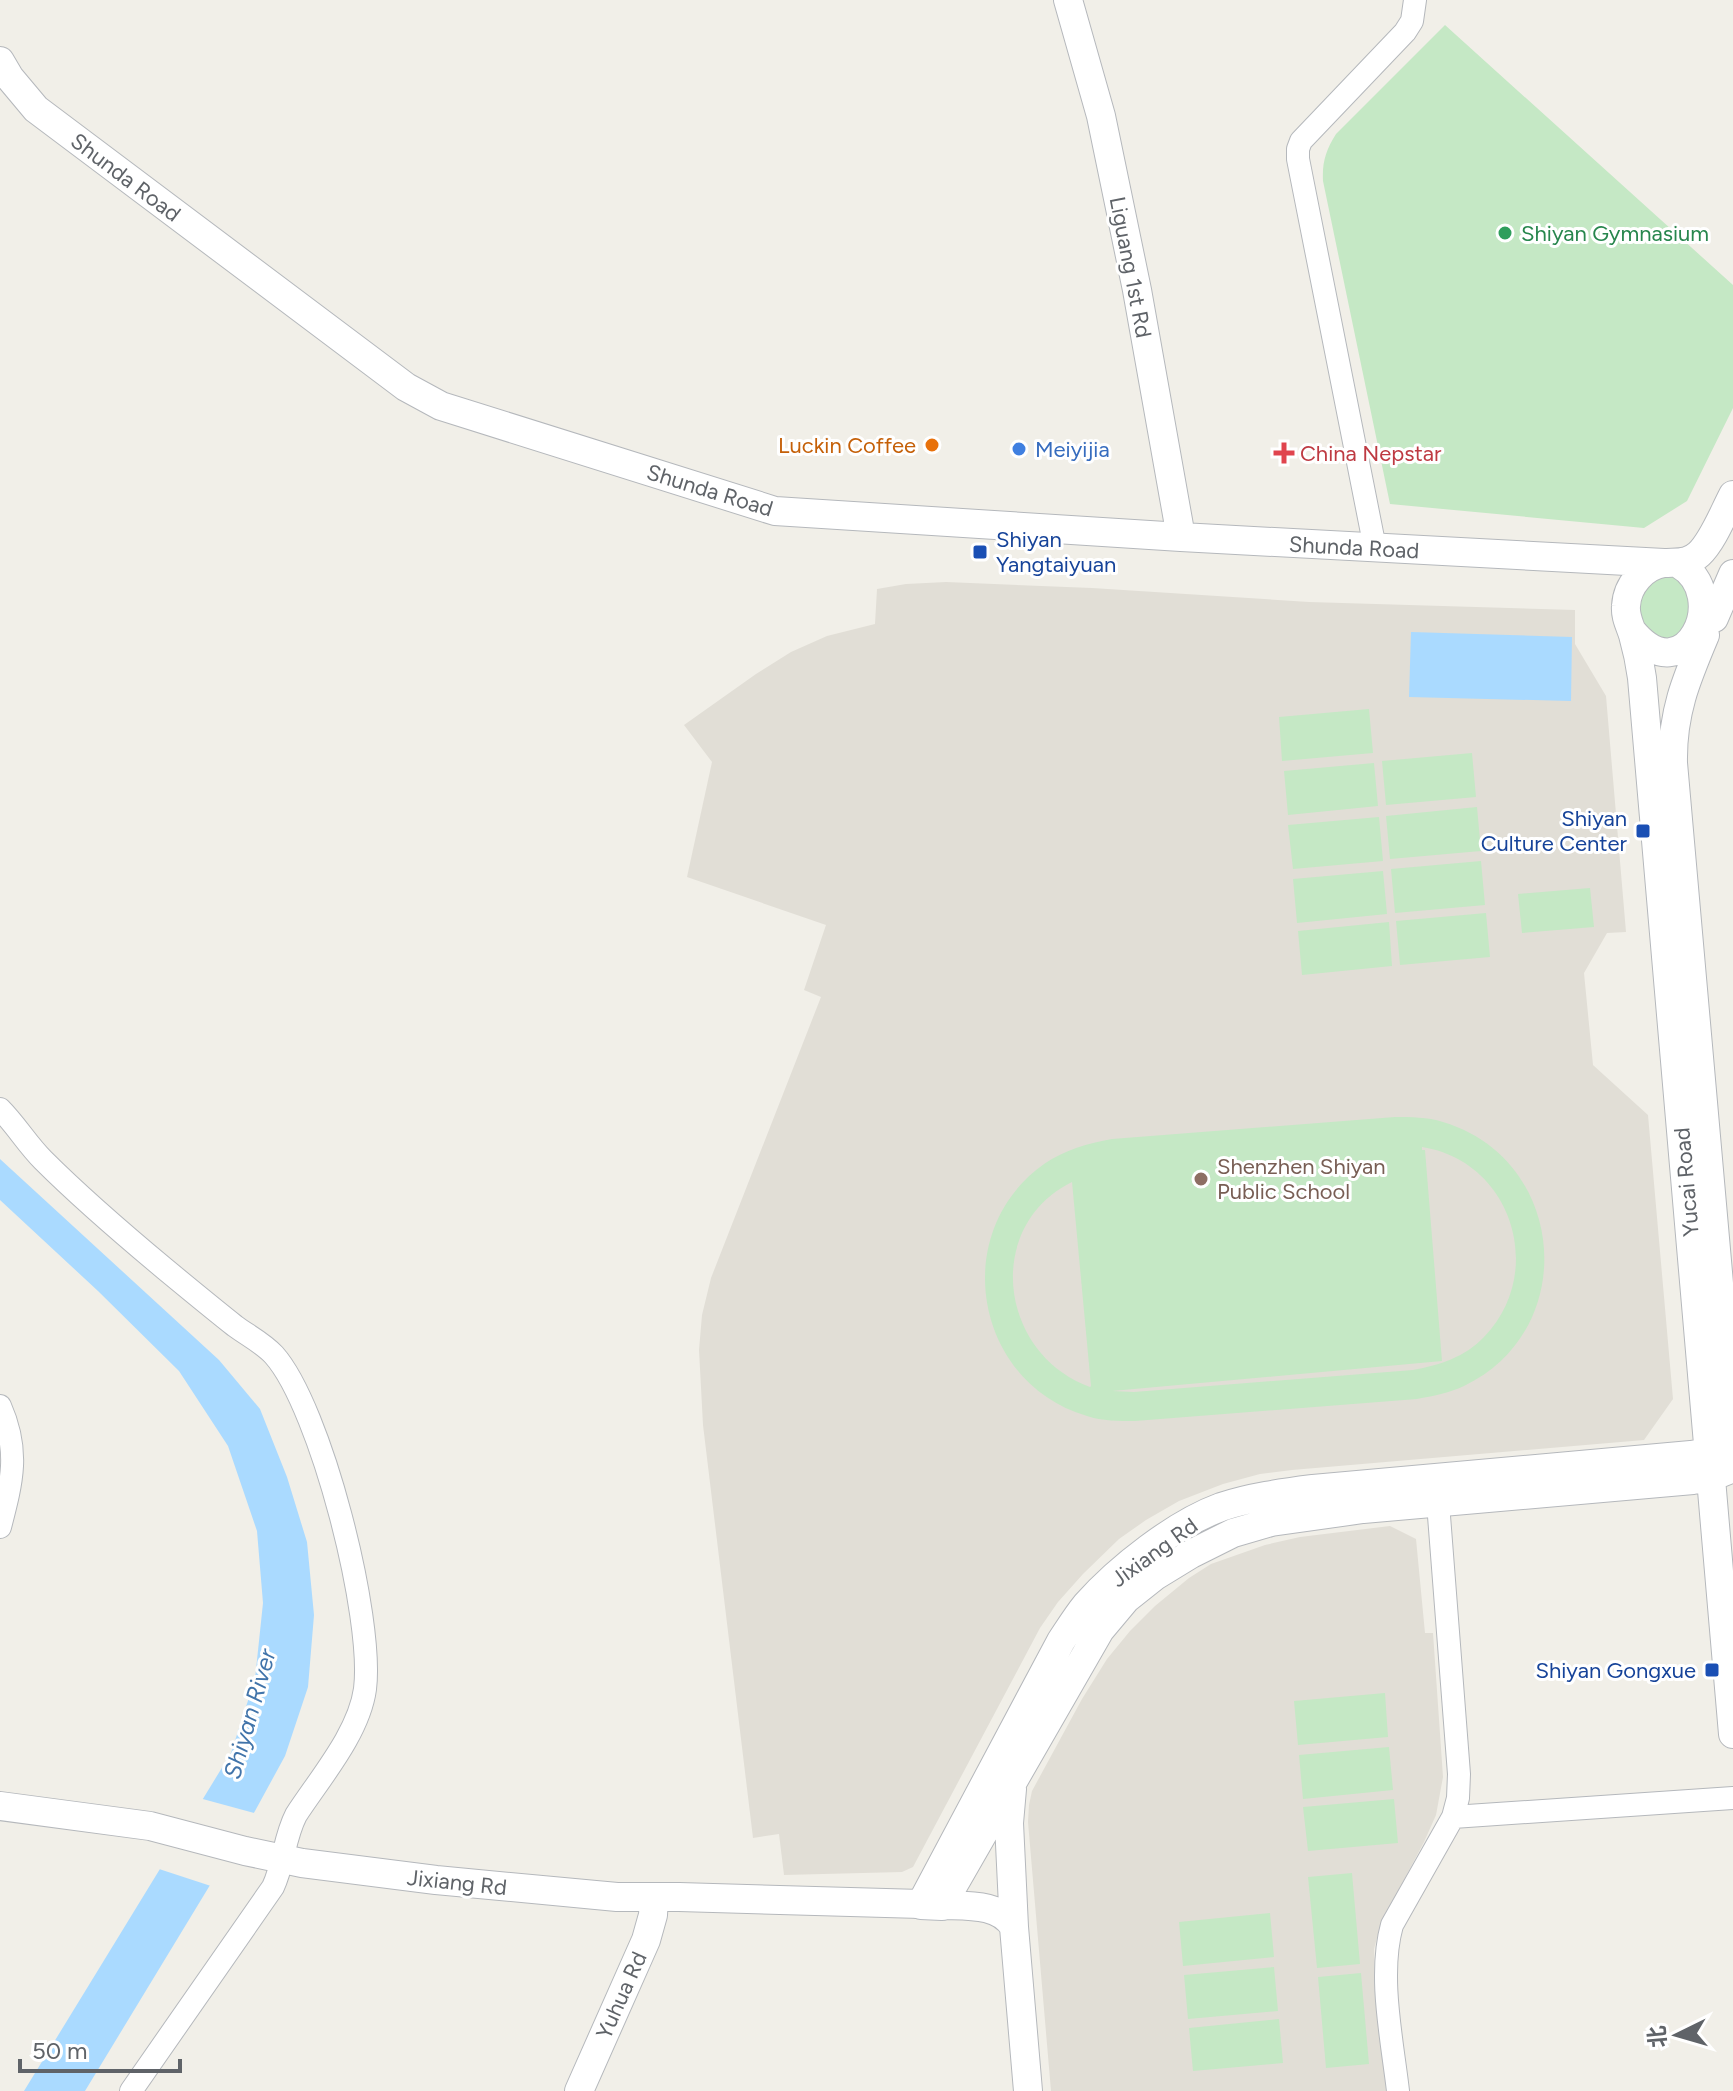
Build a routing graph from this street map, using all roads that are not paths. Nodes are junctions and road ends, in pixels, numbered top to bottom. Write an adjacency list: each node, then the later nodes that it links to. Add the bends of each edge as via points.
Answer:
1 (1068, 0): 5 (street, Liguang 1st Rd, via 1101,116)
2 (1415, 0): 6 (street, via 1405,32 1298,149)
3 (0, 61): 5 (street, Shunda Road, via 36,109 406,387 441,406 775,511)
4 (1733, 495): 8 (street, via 1707,545 1690,560)
5 (1181, 537): 6 (street, Shunda Road)
6 (1375, 548): 7 (street, Shunda Road)
7 (1550, 557): 8 (street); 10 (street, via 1601,574)
8 (1672, 564): 10 (street, via 1650,568 1638,577); 11 (street, via 1693,569 1705,579 1714,607)
9 (1733, 574): 11 (street, Yucai Road)
10 (1626, 603): 12 (street)
11 (1709, 628): 12 (street, via 1695,645 1667,653 1641,642); 15 (street, Yucai Road, via 1675,719 1673,763)
12 (1632, 631): 15 (street, Yucai Road, via 1640,660)
13 (0, 1109): 23 (street, via 42,1159 99,1211 273,1353 308,1416 356,1586 365,1690 348,1735 290,1825)
14 (3, 1418): 17 (street, via 13,1444 13,1466)
15 (1724, 1457): 16 (street, Jixiang Rd, via 1657,1484); 18 (street, Yucai Road); 25 (street, Jixiang Rd, via 1655,1458 1313,1489 1267,1495 1185,1525 1114,1577 1069,1629)
16 (1438, 1503): 19 (street, Jixiang Rd, via 1271,1522 1233,1533 1155,1576 1100,1630); 22 (street, via 1459,1774)
17 (0, 1527)
18 (1733, 1734)
19 (1012, 1780): 25 (street, Jixiang Rd); 26 (street)
20 (1733, 1798): 22 (street)
21 (0, 1806): 23 (street, Jixiang Rd, via 170,1830)
22 (1453, 1817): 30 (street, via 1387,1942)
23 (283, 1860): 24 (street, Jixiang Rd, via 509,1888); 27 (street, via 261,1906)
24 (654, 1897): 25 (street, Jixiang Rd); 28 (street, Yuhua Rd, via 646,1940)
25 (931, 1904): 26 (street, Jixiang Rd, via 989,1909 1010,1919)
26 (1014, 1927): 29 (street)
27 (131, 2091)
28 (579, 2091)
29 (1028, 2091)
30 (1398, 2091)

